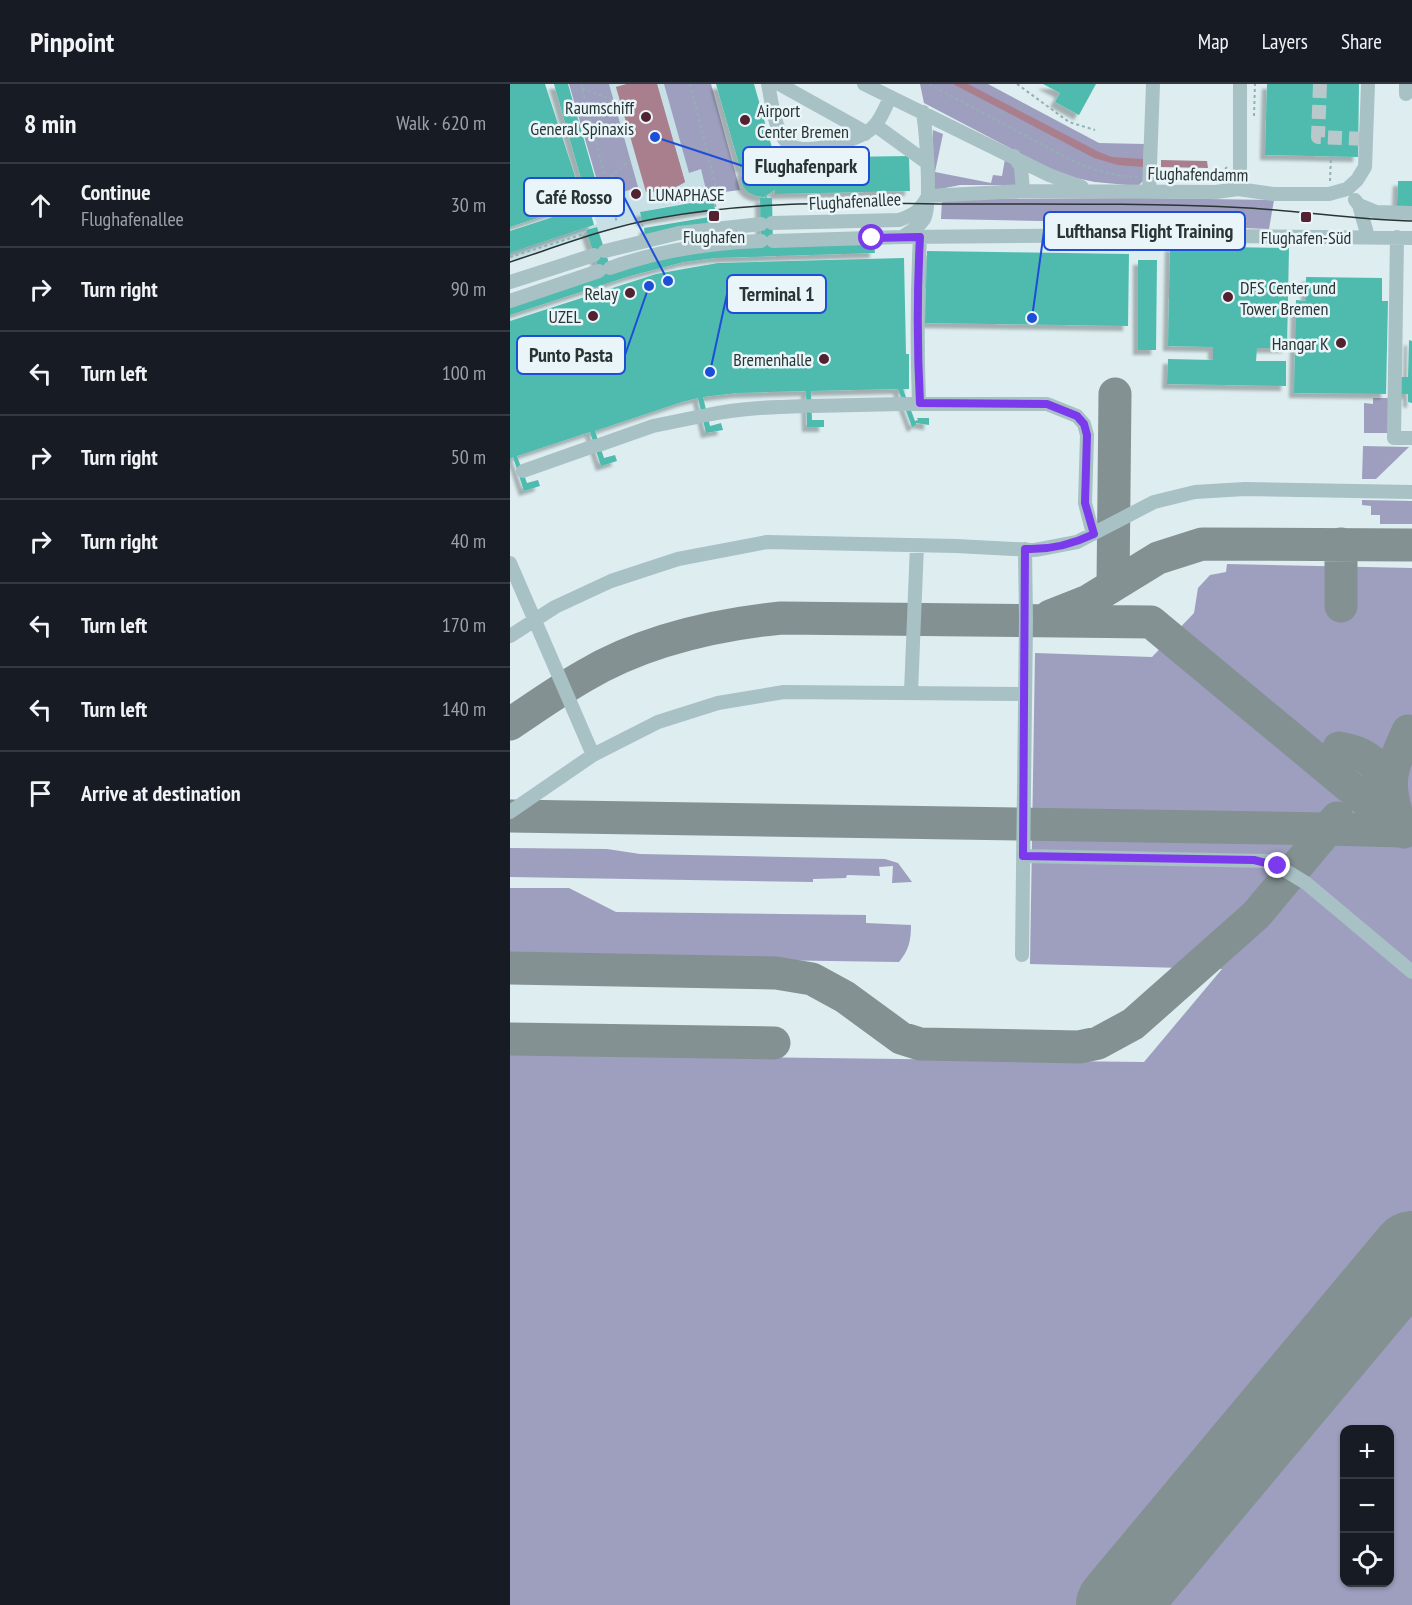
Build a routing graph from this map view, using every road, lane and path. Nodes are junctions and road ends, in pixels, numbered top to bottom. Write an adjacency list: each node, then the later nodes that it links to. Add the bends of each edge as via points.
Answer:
1 (581, 84): 12 (path)
2 (690, 84): 32 (path)
3 (768, 84): 18 (street, via 781,133 794,148 834,145)
4 (780, 84): 18 (street, via 860,129)
5 (864, 84): 13 (street, Flughafendamm)
6 (929, 84): 26 (path, via 1094,170)
7 (1017, 84): 17 (path, via 1069,122)
8 (1153, 84): 26 (street)
9 (1240, 84): 23 (street)
10 (1255, 84): 16 (path)
11 (1368, 84): 29 (street, via 1365,167)
12 (582, 88): 14 (path); 25 (path)
13 (890, 96): 15 (street, Flughafendamm); 18 (street)
14 (614, 100)
15 (923, 112): 19 (street, Flughafendamm); 22 (street)
16 (1254, 121)
17 (1095, 129)
18 (870, 130): 22 (street)
19 (1014, 156): 30 (street, via 1021,167); 31 (street, Flughafendamm, via 1049,175)
20 (1331, 156): 27 (path)
21 (630, 160): 25 (path)
22 (926, 162): 33 (street)
23 (1240, 168): 24 (path, via 1227,166 1220,174); 28 (street)
24 (1203, 178)
25 (606, 182): 42 (path)
26 (1149, 185): 28 (street, Flughafendamm, via 1216,192); 31 (street, Flughafendamm)
27 (1330, 188): 28 (street, Flughafendamm, via 1273,194); 29 (street, Flughafendamm)
28 (1238, 189)
29 (1347, 189): 37 (street)
30 (1023, 191): 31 (street, Flughafendamm); 33 (street, Flughafendamm)
31 (1096, 191)
32 (719, 195): 34 (path); 35 (path)
33 (928, 196): 41 (street, Flughafenallee, via 920,210 899,220); 46 (street, Flughafenallee, via 924,219)
34 (708, 198)
35 (720, 203)
36 (715, 204): 40 (path)
37 (1359, 205): 38 (street, via 1376,212); 48 (street)
38 (1412, 213)
39 (640, 218): 45 (path)
40 (718, 221)
41 (794, 222): 43 (street, Flughafenallee); 51 (street)
42 (617, 223)
43 (745, 225): 51 (street); 52 (street, Flughafenallee, via 679,233)
44 (587, 233): 53 (path)
45 (644, 233)
46 (901, 237): 47 (street); 51 (street, Flughafenallee)
47 (920, 237): 48 (street); 58 (street, via 916,323 919,339)
48 (1368, 237): 49 (street)
49 (1396, 237): 50 (street); 59 (street, via 1394,438)
50 (1412, 238)
51 (764, 241): 54 (street, Flughafenallee, via 672,249)
52 (602, 252): 54 (street); 55 (street); 56 (street, Flughafenallee)
53 (510, 257)
54 (632, 260): 55 (street, Flughafenallee)
55 (580, 278): 57 (street, Flughafenallee)
56 (510, 282)
57 (510, 301)
58 (910, 403): 60 (street, via 758,408 705,415 653,426); 62 (street, via 1047,404 1077,416 1087,435 1085,503)
59 (1412, 438)
60 (517, 474)
61 (1412, 492): 62 (street, via 1195,492 1154,502)
62 (1094, 534): 64 (street, via 1077,542)
63 (917, 545): 64 (street); 66 (street, via 766,542 726,549 678,559 611,581); 68 (street)
64 (1025, 549): 69 (street)
65 (510, 563): 66 (street)
66 (534, 620): 67 (street); 70 (street)
67 (510, 636)
68 (911, 692): 69 (street); 70 (street, via 784,692 718,703 658,722)
69 (1025, 694): 72 (street)
70 (593, 755): 71 (street)
71 (510, 812)
72 (1023, 856): 73 (street); 74 (street, via 1266,861 1306,883)
73 (1022, 955)
74 (1412, 972)

